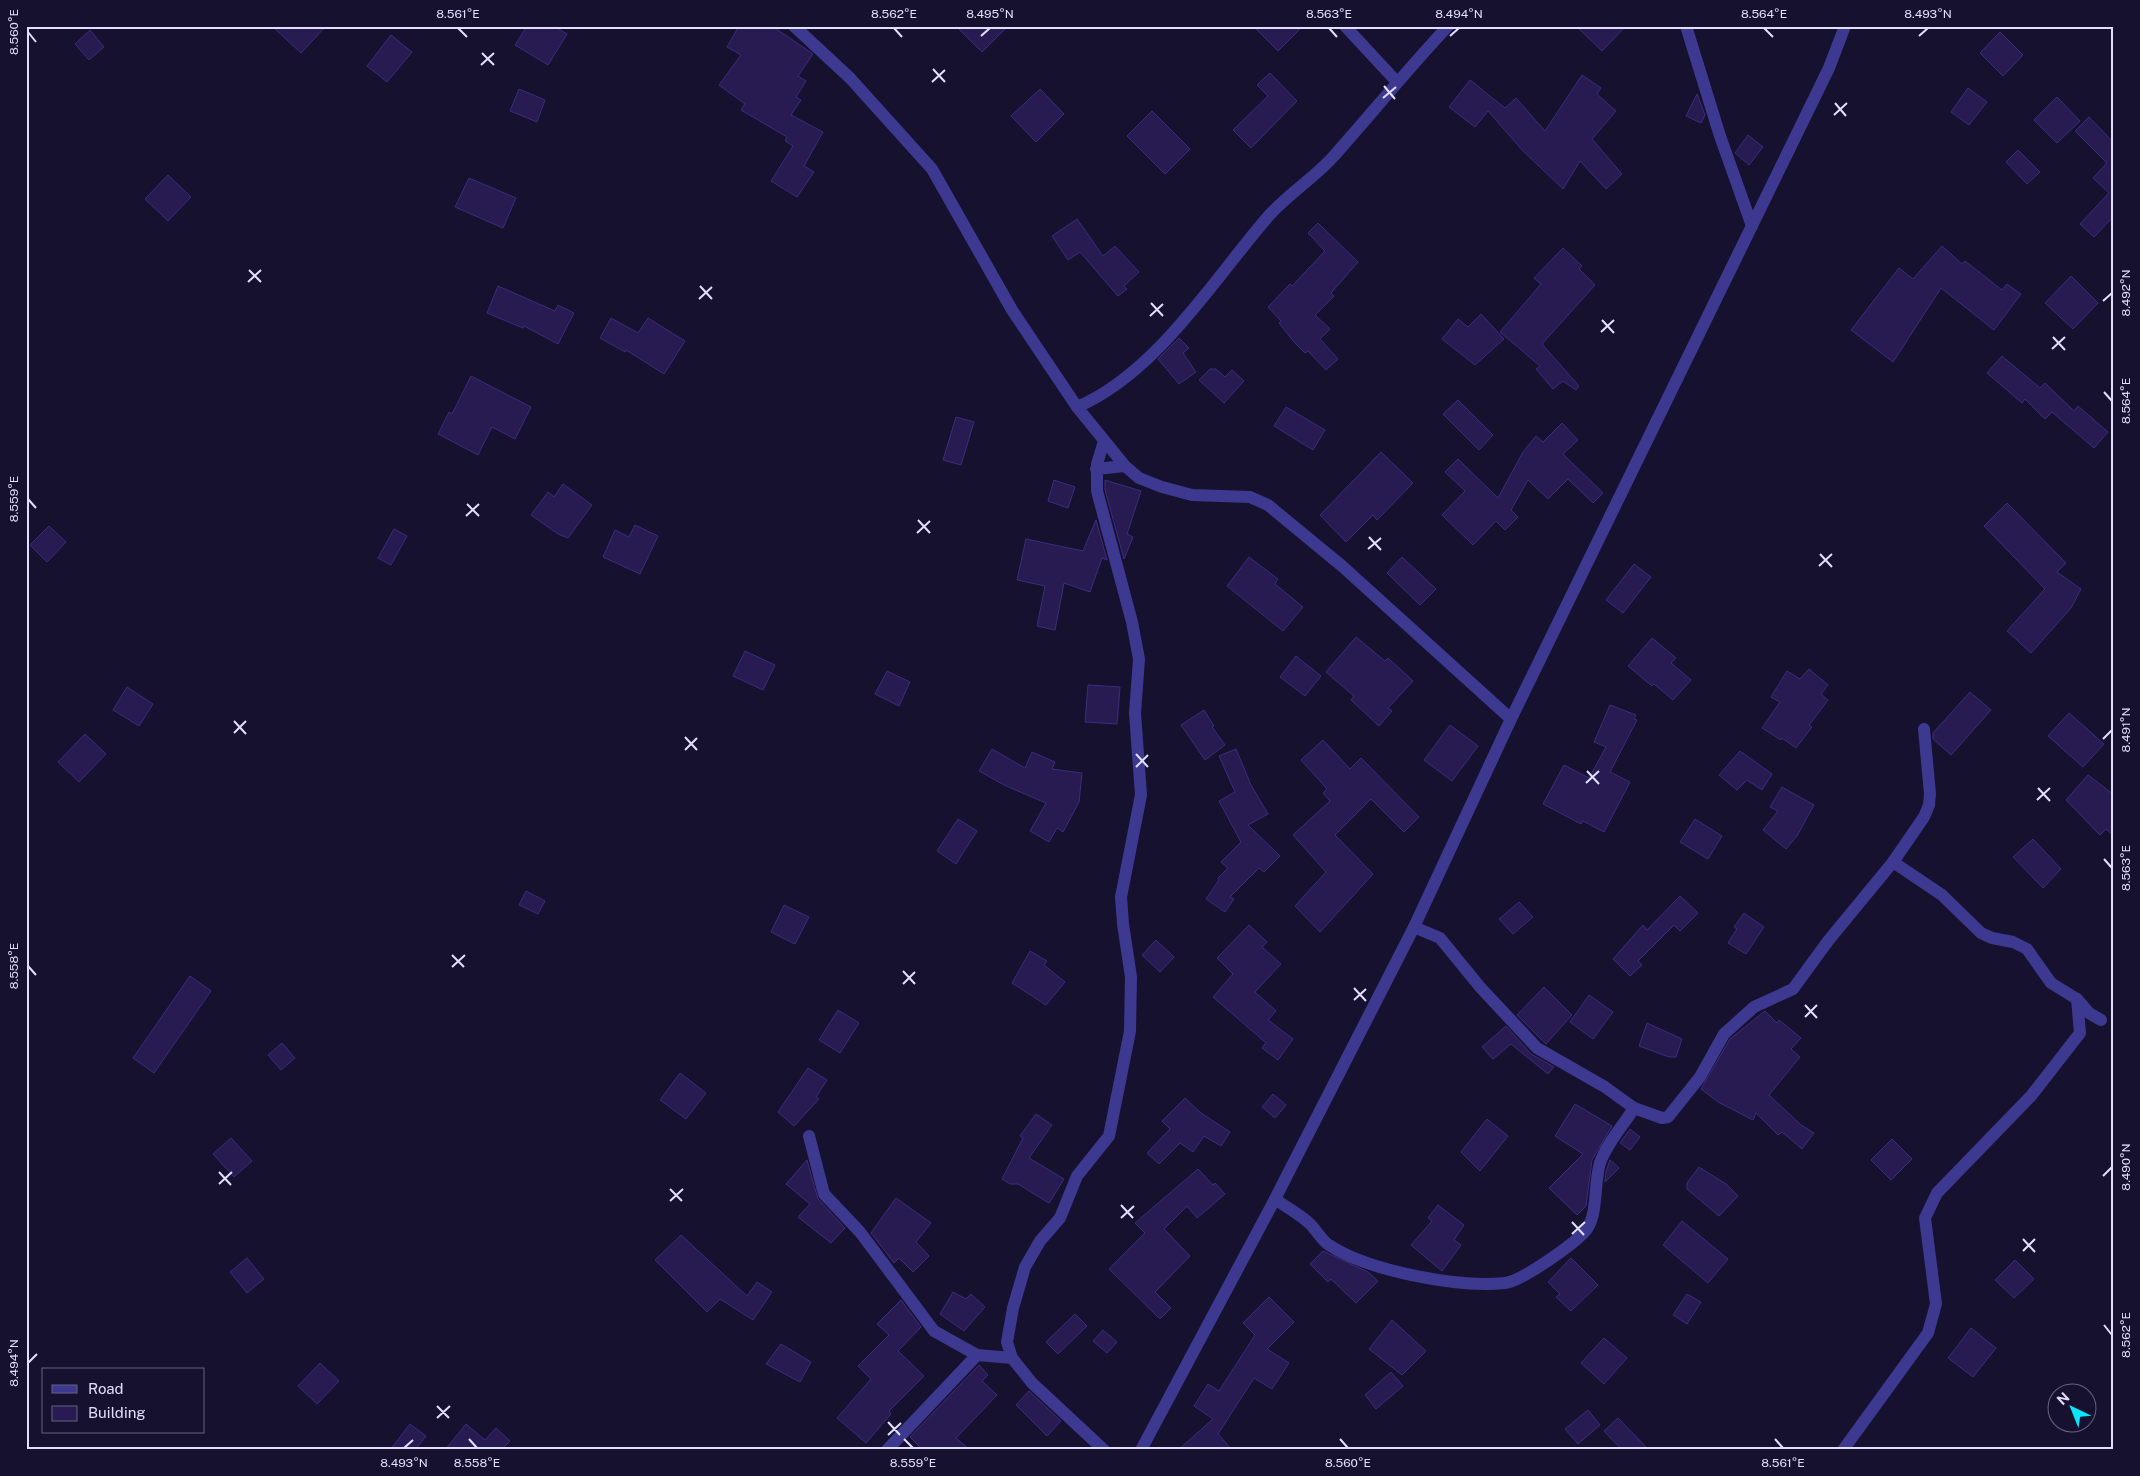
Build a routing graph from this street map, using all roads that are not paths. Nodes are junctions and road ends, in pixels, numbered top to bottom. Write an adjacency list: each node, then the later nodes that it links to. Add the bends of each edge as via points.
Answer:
1 (794, 26): 10 (street, via 850,78 932,168 1012,310)
2 (1345, 26): 6 (street)
3 (1448, 26): 6 (street)
4 (1686, 26): 7 (street, via 1720,136)
5 (1845, 26): 8 (street, via 1829,68)
6 (1396, 81): 10 (street, via 1331,159 1266,218 1217,282 1170,335 1133,370 1091,401)
7 (1741, 191): 8 (street); 9 (street)
8 (1765, 198): 9 (street)
9 (1752, 226): 14 (street)
10 (1077, 407): 11 (street)
11 (1104, 441): 12 (street); 13 (street)
12 (1125, 466): 13 (street); 14 (street, via 1139,478 1162,487 1192,495 1250,497 1268,505 1342,566)
13 (1096, 470): 24 (street, via 1097,490 1139,659 1135,713 1141,795 1121,897 1131,977 1130,1031 1109,1136 1077,1176 1060,1218 1040,1241 1025,1267 1009,1325 1007,1342)
14 (1511, 719): 17 (street)
15 (1924, 729): 16 (street, via 1929,806)
16 (1893, 862): 18 (street, via 1942,895 1981,933 2028,949 2051,983); 20 (street, via 1793,989 1754,1007 1724,1034 1700,1077 1668,1118)
17 (1414, 927): 20 (street, via 1440,938 1480,988 1537,1048 1605,1087); 22 (street)
18 (2077, 999): 19 (street, via 2089,1013); 28 (street, via 2080,1033 2031,1096 1937,1192 1925,1218 1936,1304 1928,1333)
19 (2102, 1020)
20 (1634, 1108): 22 (street, via 1604,1152 1588,1227 1530,1272 1506,1283 1431,1280 1344,1253 1328,1244 1309,1223)
21 (809, 1136): 23 (street, via 824,1194 860,1232 934,1331)
22 (1275, 1199): 27 (street)
23 (977, 1355): 24 (street); 25 (street)
24 (1012, 1358): 26 (street, via 1032,1383)
25 (888, 1450)
26 (1104, 1450)
27 (1141, 1450)
28 (1843, 1450)

